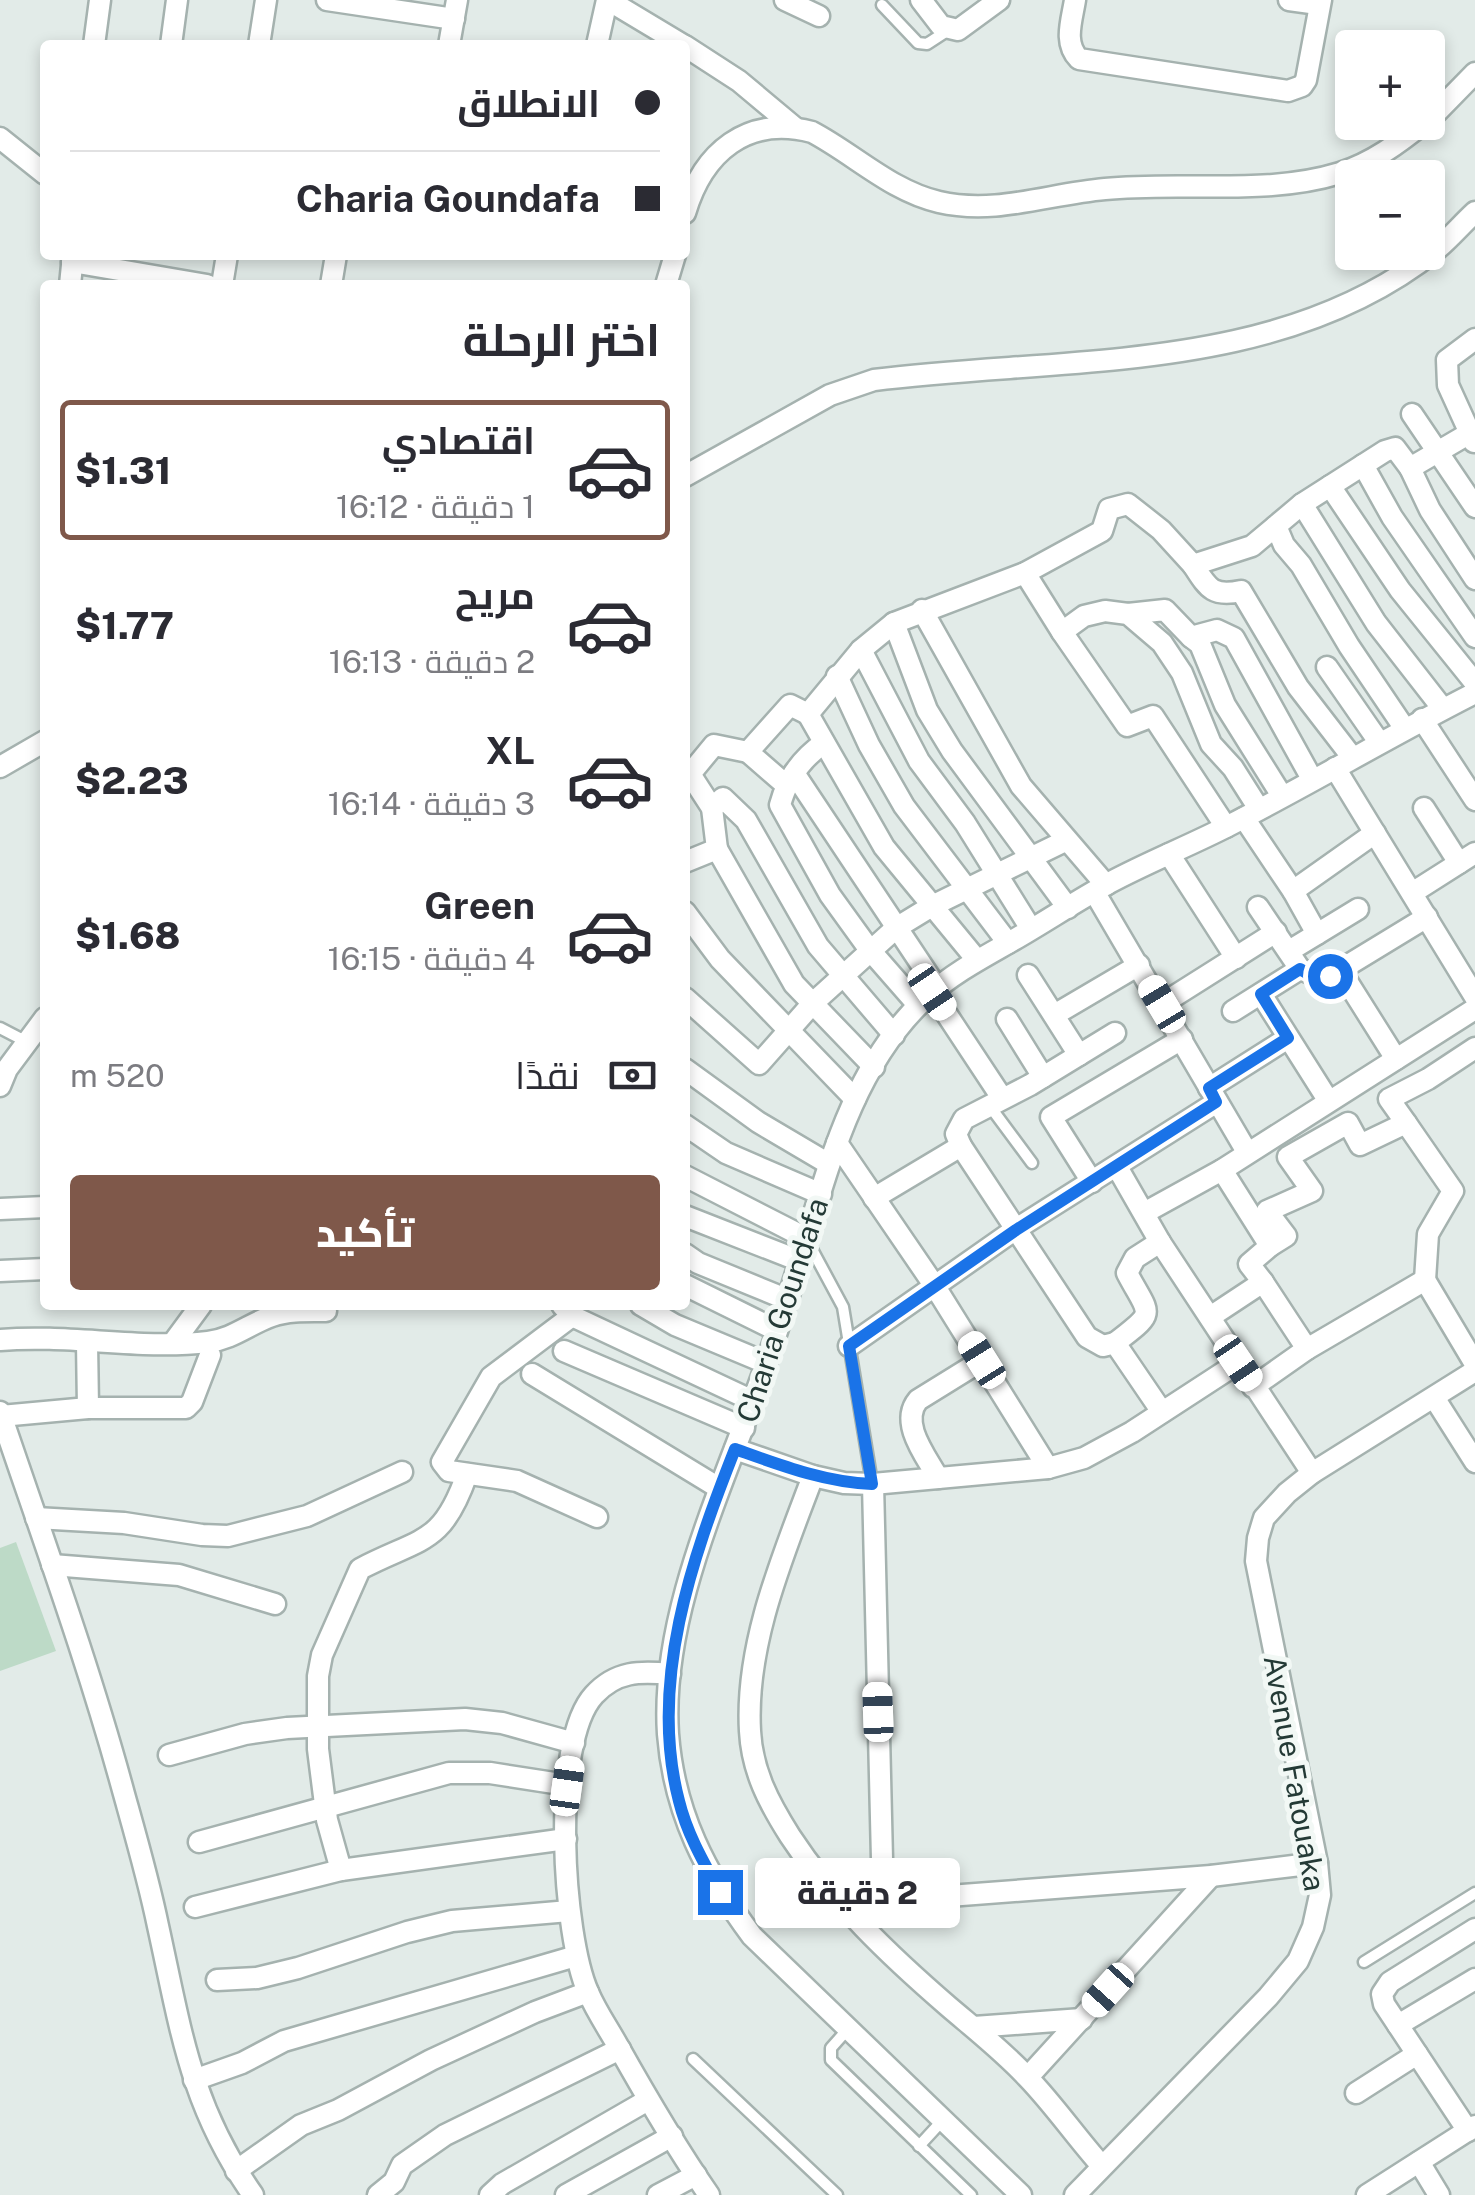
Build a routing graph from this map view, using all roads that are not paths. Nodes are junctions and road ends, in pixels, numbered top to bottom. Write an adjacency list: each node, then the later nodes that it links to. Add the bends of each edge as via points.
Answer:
1 (100, 0): 16 (street)
2 (177, 0): 17 (street)
3 (266, 0): 18 (street)
4 (327, 0): 13 (street)
5 (607, 0): 20 (street); 21 (street)
6 (786, 0): 14 (street)
7 (920, 0): 15 (street)
8 (999, 0): 15 (street, via 965,27)
9 (1075, 0): 11 (street, via 1069,42 1079,59 1288,91 1306,80)
10 (1290, 0): 11 (street)
11 (1308, 1)
12 (882, 5): 15 (lane, via 918,43 938,40)
13 (455, 10): 19 (street)
14 (819, 16)
15 (950, 29)
16 (95, 40)
17 (171, 40)
18 (261, 40)
19 (450, 40)
20 (599, 40)
21 (674, 40)
22 (690, 50): 25 (street)
23 (1475, 73): 24 (street)
24 (1445, 103)
25 (794, 127): 27 (street, via 825,138 916,194 970,207 1101,189 1308,181 1374,159); 29 (street, via 752,131 732,142 710,160)
26 (0, 138): 28 (street)
27 (1401, 140)
28 (40, 170)
29 (690, 200)
30 (1475, 212): 39 (street, via 1389,282 1266,334 1158,354 874,380 830,396)
31 (83, 260): 32 (street)
32 (182, 280)
33 (1474, 342): 35 (street, via 1448,360 1448,385)
34 (1412, 414): 36 (street)
35 (1472, 439): 36 (street)
36 (1438, 452): 38 (street); 42 (street)
37 (1363, 464): 38 (street, via 1395,448); 40 (street); 52 (street)
38 (1410, 468): 46 (street)
39 (690, 473)
40 (1330, 486): 41 (street); 56 (street)
41 (1302, 504): 43 (street); 58 (street, via 1376,623)
42 (1475, 507)
43 (1276, 526): 44 (street, via 1252,546); 60 (street, via 1349,646)
44 (1192, 565): 45 (street, via 1128,504 1109,510 1102,531); 65 (street, via 1207,587 1223,594 1241,591)
45 (1026, 573): 47 (street); 50 (street)
46 (1475, 579)
47 (922, 610): 49 (street); 75 (street, via 1021,786)
48 (1128, 614): 50 (street, via 1084,616); 51 (street, via 1164,610); 73 (street, via 1162,643 1182,673 1210,744 1233,768)
49 (894, 623): 53 (street); 78 (street, via 927,710)
50 (1062, 632): 73 (street, via 1127,726 1153,716)
51 (1190, 637): 68 (street, via 1218,630 1234,638); 69 (street, via 1200,644 1225,706)
52 (1475, 637)
53 (860, 650): 55 (street); 81 (street, via 919,761)
54 (1327, 668): 61 (street)
55 (837, 676): 59 (street); 82 (street, via 904,806)
56 (1475, 684)
57 (1475, 693): 58 (street, Charia Goundafa)
58 (1444, 709): 60 (street, Charia Goundafa)
59 (808, 714): 62 (street); 64 (street, via 790,705)
60 (1413, 724): 61 (street, Charia Goundafa); 70 (street)
61 (1380, 742): 65 (street, Charia Goundafa)
62 (824, 744): 67 (street); 86 (street, via 884,848)
63 (40, 745): 66 (street)
64 (748, 752): 67 (street); 71 (street, via 714,745 690,774)
65 (1343, 762): 68 (street, Charia Goundafa); 74 (street)
66 (0, 767)
67 (790, 779): 92 (street); 97 (street, via 780,805 830,896)
68 (1312, 779): 69 (street, Charia Goundafa)
69 (1282, 796): 73 (street, Charia Goundafa)
70 (1475, 800)
71 (712, 808): 76 (street); 105 (street, via 723,798 746,820)
72 (1424, 808): 79 (street)
73 (1243, 818): 77 (street, Charia Goundafa); 84 (street)
74 (1375, 833): 84 (street); 85 (street)
75 (1065, 840): 78 (street); 83 (street)
76 (717, 849): 80 (street); 110 (street, via 794,984)
77 (1169, 854): 83 (street, Charia Goundafa); 98 (street)
78 (1028, 858): 81 (street); 88 (street)
79 (1467, 858): 85 (street)
80 (690, 860)
81 (998, 874): 82 (street); 93 (street)
82 (967, 888): 86 (street); 96 (street)
83 (1100, 889): 88 (street, Charia Goundafa); 102 (street)
84 (1293, 892): 95 (street)
85 (1412, 893): 90 (street)
86 (932, 906): 92 (street); 99 (street)
87 (1258, 906): 94 (street)
88 (1068, 908): 93 (street, Charia Goundafa)
89 (1358, 909): 95 (street)
90 (1427, 917): 101 (street); 103 (street)
91 (690, 919): 118 (street)
92 (896, 928): 97 (street); 107 (street)
93 (1031, 930): 96 (street, Charia Goundafa)
94 (1276, 932): 98 (street); 100 (street)
95 (1318, 934): 100 (street)
96 (1008, 944): 99 (street, Charia Goundafa)
97 (869, 949): 105 (street); 107 (street)
98 (1236, 958): 111 (street)
99 (977, 960): 107 (street, Charia Goundafa)
100 (1294, 960): 103 (street, via 1322,978); 106 (street)
101 (1466, 963): 108 (street)
102 (1139, 965): 111 (street); 114 (street)
103 (1340, 970): 126 (street)
104 (1028, 974): 114 (street)
105 (842, 976): 110 (street); 120 (street)
106 (1261, 994): 113 (street); 121 (street)
107 (929, 995): 120 (street, Charia Goundafa); 134 (street)
108 (1475, 997)
109 (690, 1002): 118 (street, via 759,1064)
110 (813, 1003): 118 (street); 127 (street)
111 (1162, 1004): 122 (street)
112 (1475, 1009): 126 (street)
113 (1233, 1011)
114 (1054, 1015): 125 (street)
115 (1007, 1018): 129 (street)
116 (40, 1025): 123 (street)
117 (0, 1028): 123 (lane)
118 (790, 1032): 132 (street)
119 (1115, 1032): 125 (street)
120 (894, 1035): 127 (street, Charia Goundafa)
121 (1288, 1038): 131 (street); 133 (street)
122 (1182, 1039): 131 (street); 135 (street)
123 (27, 1042): 130 (street)
124 (1475, 1048): 136 (street, via 1389,1099)
125 (1079, 1055): 129 (street)
126 (1396, 1059): 133 (street)
127 (874, 1066): 132 (street, Charia Goundafa)
128 (690, 1073): 142 (street)
129 (1036, 1081): 134 (street); 135 (street)
130 (0, 1086)
131 (1213, 1095): 140 (street); 143 (street)
132 (856, 1098): 138 (street, Charia Goundafa)
133 (1328, 1100): 140 (street)
134 (996, 1101): 139 (street, via 959,1123); 141 (lane)
135 (1052, 1117): 146 (street)
136 (1406, 1123): 156 (street, via 1360,1145 1348,1123 1288,1157 1312,1191 1268,1210 1286,1236); 161 (street, via 1453,1191 1428,1234)
137 (690, 1129): 147 (street)
138 (836, 1143): 142 (street, Charia Goundafa); 148 (street)
139 (961, 1146): 148 (street); 153 (street)
140 (1247, 1152): 144 (street)
141 (1032, 1163)
142 (830, 1164): 147 (street, Charia Goundafa)
143 (1117, 1168): 146 (street); 151 (street)
144 (1222, 1170): 151 (street); 156 (street)
145 (690, 1179): 154 (street)
146 (1092, 1182): 153 (street)
147 (821, 1194): 154 (street, Charia Goundafa)
148 (874, 1198): 163 (street)
149 (40, 1206): 150 (street)
150 (0, 1208)
151 (1144, 1213): 155 (street)
152 (690, 1218): 158 (street)
153 (1016, 1230): 163 (street); 174 (street, via 1087,1337 1103,1346)
154 (806, 1238): 158 (street, Charia Goundafa); 176 (lane, via 842,1307)
155 (1160, 1242): 170 (street); 174 (street, via 1130,1265 1146,1315)
156 (1270, 1246): 162 (street, via 1249,1264)
157 (690, 1257): 165 (street)
158 (800, 1261): 165 (street, Charia Goundafa)
159 (40, 1269): 160 (street)
160 (0, 1270)
161 (1425, 1280): 178 (street); 183 (street)
162 (1263, 1282): 170 (street); 178 (street)
163 (934, 1285): 176 (street); 180 (street)
164 (690, 1287): 171 (street)
165 (786, 1300): 171 (street, Charia Goundafa)
166 (198, 1310): 175 (street)
167 (567, 1310): 187 (street); 197 (street, via 490,1377 443,1456 445,1469)
168 (650, 1310): 181 (street)
169 (326, 1311): 175 (street, via 273,1316 227,1339)
170 (1210, 1317): 182 (street)
171 (776, 1330): 181 (street, Charia Goundafa)
172 (0, 1340): 173 (street)
173 (87, 1342): 175 (street); 188 (street)
174 (1115, 1342): 189 (street)
175 (174, 1344)
176 (849, 1346): 200 (lane)
177 (564, 1350): 191 (street)
178 (1308, 1350): 185 (street)
179 (210, 1355): 188 (street, via 186,1408)
180 (982, 1360): 194 (street); 199 (street, via 912,1408 911,1426)
181 (766, 1362): 187 (street, Charia Goundafa)
182 (1238, 1363): 185 (street); 189 (street)
183 (1475, 1368): 186 (street, Avenue Fatouaka)
184 (532, 1374): 201 (street)
185 (1254, 1386): 196 (street)
186 (1435, 1399): 193 (street); 196 (street, Avenue Fatouaka)
187 (753, 1400): 191 (street, Charia Goundafa)
188 (88, 1408): 190 (street)
189 (1162, 1412): 194 (street, via 1106,1448)
190 (1, 1414): 203 (street)
191 (744, 1428): 192 (street, Charia Goundafa)
192 (735, 1449): 198 (street); 201 (street, Charia Goundafa)
193 (1475, 1460)
194 (1048, 1468): 199 (street)
195 (402, 1472): 203 (street, via 307,1516 228,1536)
196 (1312, 1473): 214 (street, Avenue Fatouaka, via 1264,1518 1256,1562)
197 (467, 1474): 202 (street, via 517,1480); 207 (street, via 446,1522 355,1575 322,1655)
198 (812, 1476): 200 (street); 220 (street, via 755,1658 750,1733 765,1794)
199 (938, 1478): 200 (street)
200 (872, 1484): 218 (street)
201 (720, 1488): 206 (street, Charia Goundafa)
202 (597, 1517)
203 (36, 1518): 204 (street)
204 (52, 1565): 205 (street, via 179,1575); 236 (street, via 125,1796)
205 (275, 1604)
206 (670, 1674): 208 (street, via 630,1672 608,1684 587,1704); 231 (street, Charia Goundafa, via 672,1766 693,1844 752,1936)
207 (317, 1726): 208 (street, via 480,1720); 209 (street, via 245,1734); 211 (street)
208 (574, 1743): 210 (street)
209 (169, 1754)
210 (567, 1786): 211 (street, via 462,1772); 212 (street)
211 (326, 1808): 213 (street); 215 (street)
212 (566, 1839): 215 (street); 221 (street)
213 (199, 1842)
214 (1317, 1863): 216 (street); 244 (street, Avenue Fatouaka, via 1320,1895 1298,1960)
215 (342, 1870): 219 (street)
216 (1212, 1876): 218 (street); 228 (street)
217 (1475, 1892): 224 (lane)
218 (883, 1901): 220 (street)
219 (195, 1907)
220 (846, 1910): 230 (street)
221 (569, 1912): 223 (street); 226 (street, via 438,1924 298,1968)
222 (1475, 1929): 229 (street, via 1384,1988 1382,2000)
223 (576, 1956): 227 (street); 236 (street, via 284,2040)
224 (1364, 1962)
225 (1475, 1979): 229 (street)
226 (217, 1980)
227 (588, 1992): 232 (street); 245 (street, via 301,2125)
228 (1082, 2019): 230 (street); 235 (street)
229 (1398, 2025): 233 (street)
230 (974, 2027): 235 (street)
231 (848, 2029): 239 (street, Charia Goundafa); 242 (lane, via 831,2048 831,2060)
232 (620, 2049): 238 (street); 248 (street, via 445,2135 402,2165)
233 (1417, 2054): 237 (street); 240 (street)
234 (693, 2059): 253 (lane)
235 (1028, 2077): 244 (street)
236 (194, 2080): 245 (street)
237 (1356, 2093)
238 (648, 2100): 241 (street); 249 (street)
239 (943, 2120): 242 (lane); 255 (street, Charia Goundafa)
240 (1472, 2129): 243 (street)
241 (672, 2136): 246 (street); 250 (street)
242 (919, 2146): 254 (lane)
243 (1419, 2162): 257 (street); 258 (street)
244 (1101, 2165): 256 (street, Avenue Fatouaka)
245 (236, 2170): 247 (street)
246 (696, 2176): 251 (street); 252 (street)
247 (253, 2195)
248 (378, 2195)
249 (490, 2195)
250 (566, 2195)
251 (658, 2195)
252 (709, 2195)
253 (837, 2195)
254 (971, 2195)
255 (1021, 2195)
256 (1075, 2195)
257 (1367, 2195)
258 (1439, 2195)

